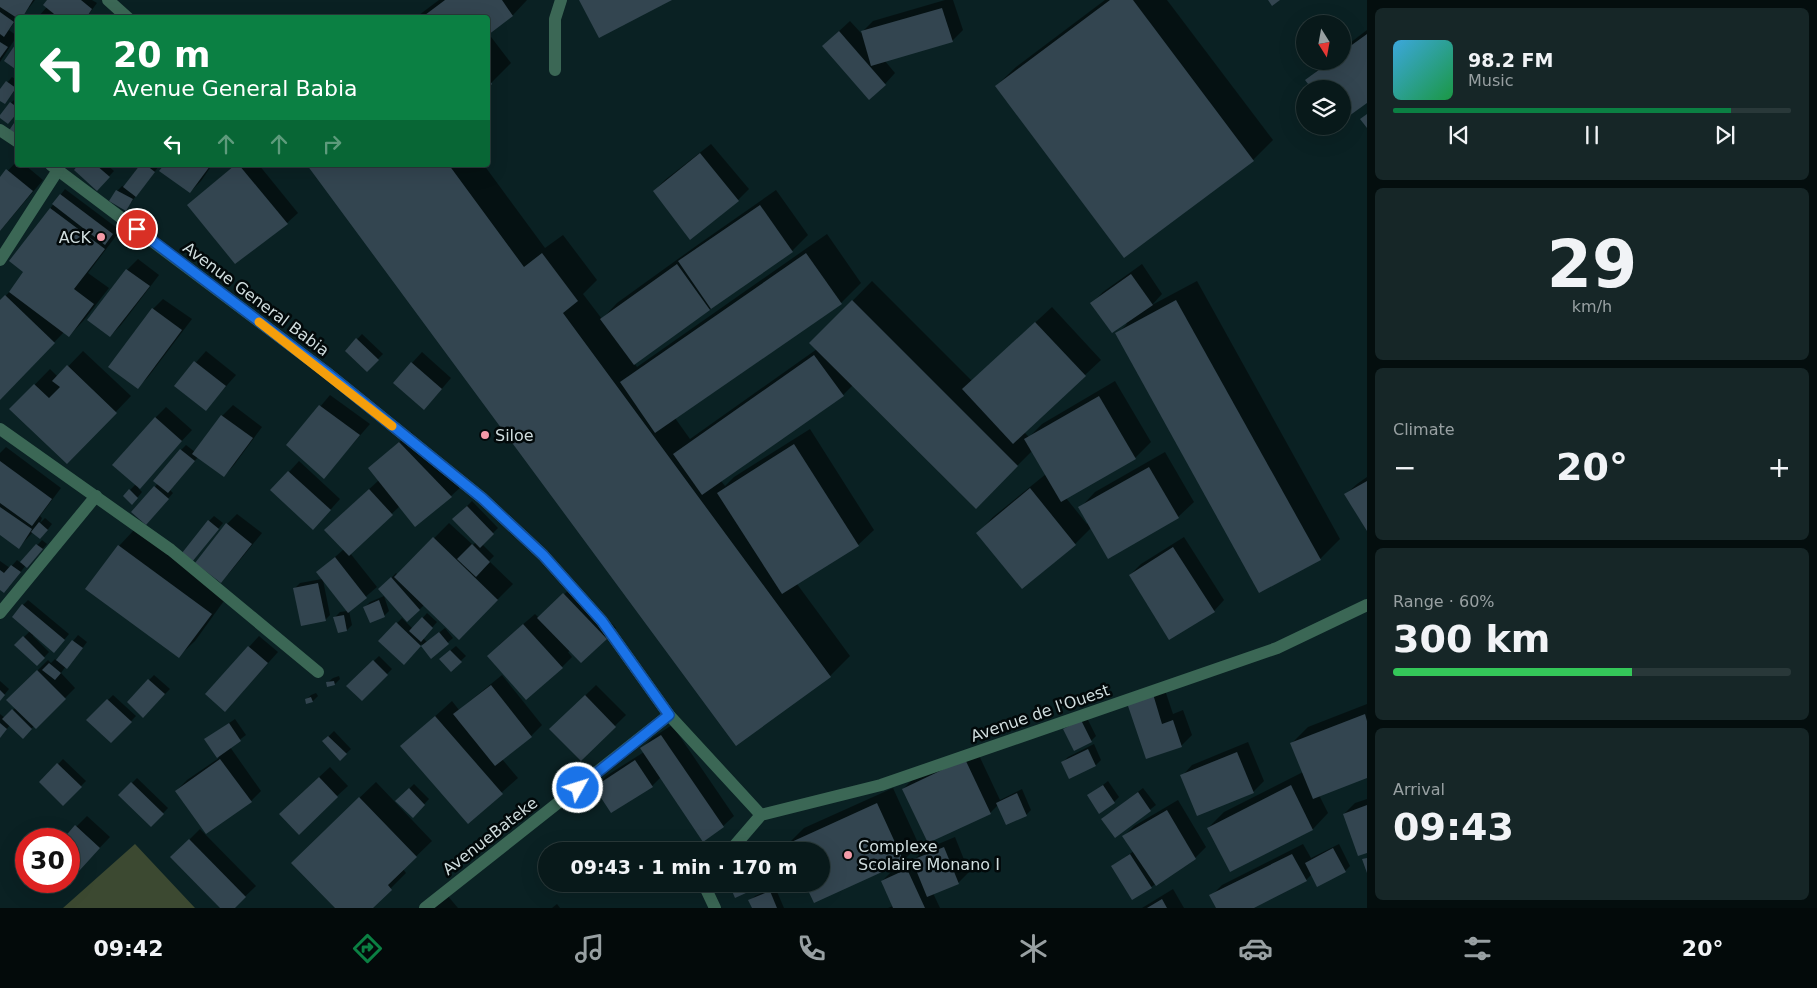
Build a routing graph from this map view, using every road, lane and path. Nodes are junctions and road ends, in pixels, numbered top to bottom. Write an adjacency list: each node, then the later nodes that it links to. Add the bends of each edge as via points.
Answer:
1 (108, 0): 3 (street)
2 (561, 0): 4 (street, via 555,19)
3 (125, 15)
4 (555, 70)
5 (0, 130): 6 (street)
6 (15, 140)
7 (55, 167): 8 (street); 14 (street, Avenue General Babia, via 326,372 482,498 543,555 602,621)
8 (0, 260)
9 (0, 429): 10 (street)
10 (96, 496): 12 (street); 13 (street, via 171,550)
11 (1367, 604): 15 (street, Avenue de l'Ouest, via 1277,648 881,785)
12 (0, 613)
13 (318, 672)
14 (669, 715): 15 (street, Avenue General Babia); 18 (street, AvenueBateke)
15 (761, 816): 16 (street)
16 (738, 842)
17 (707, 892): 19 (street)
18 (425, 908)
19 (715, 908)

